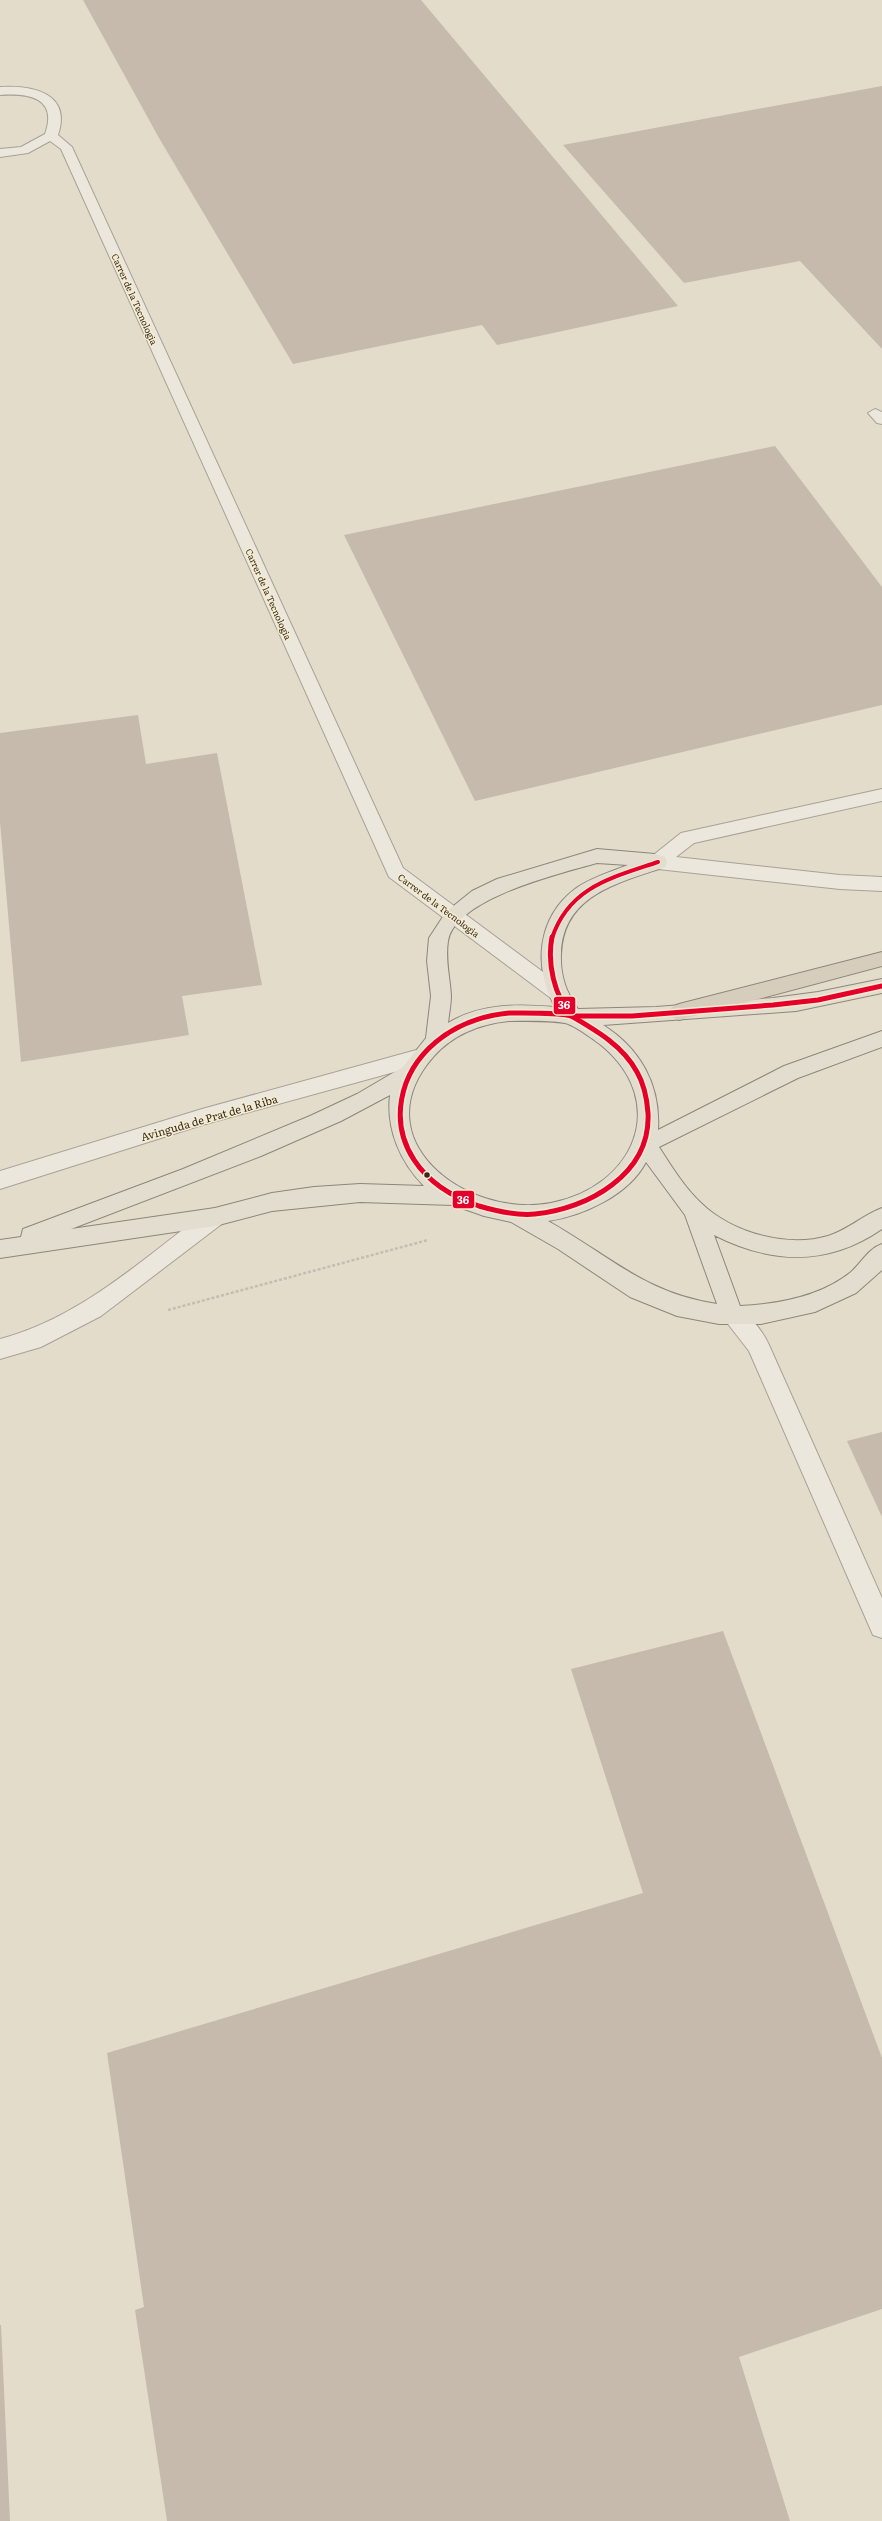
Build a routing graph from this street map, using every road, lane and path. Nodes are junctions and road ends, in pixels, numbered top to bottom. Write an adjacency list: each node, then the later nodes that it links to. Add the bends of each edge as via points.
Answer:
1 (0, 91): 2 (street, via 40,95 52,105 56,117)
2 (52, 136): 3 (street, via 24,150); 7 (street, Carrer de la Tecnologia, via 66,148 396,872)
3 (0, 153)
4 (882, 795): 5 (street, via 688,838)
5 (658, 862): 6 (street, via 840,882); 7 (main road, via 597,856 504,884 479,896); 10 (main road, via 584,892 565,907 556,925 550,948 552,971)
6 (882, 884)
7 (453, 917): 10 (street, Carrer de la Tecnologia); 14 (main road, via 439,938 437,961 441,996)
8 (882, 959): 11 (highway)
9 (882, 986): 11 (main road, via 799,1003)
10 (559, 994): 12 (main road)
11 (679, 1012): 12 (main road)
12 (575, 1018): 14 (main road, via 542,1014 501,1014 478,1018 447,1031); 16 (main road, via 614,1045 632,1063 643,1086 647,1110)
13 (882, 1039): 16 (main road, via 791,1072 678,1130)
14 (436, 1040): 15 (main road)
15 (414, 1065): 17 (street, Avinguda de Prat de la Riba, via 202,1117); 18 (main road, via 400,1101 400,1126 411,1156 427,1178); 24 (main road, via 386,1089 357,1105 248,1153)
16 (644, 1144): 19 (main road); 20 (main road, via 631,1167 606,1190 576,1206 540,1213)
17 (0, 1180)
18 (452, 1196): 20 (main road); 21 (main road, via 360,1193 314,1196 272,1202)
19 (694, 1210): 22 (main road, via 736,1236 762,1245 792,1250 820,1248 846,1241); 27 (main road)
20 (516, 1214): 27 (main road, via 564,1241 638,1289 675,1305)
21 (215, 1217): 24 (main road); 28 (street, via 93,1309 33,1340)
22 (882, 1217)
23 (432, 1239): 26 (path)
24 (0, 1248)
25 (882, 1253): 27 (main road, via 874,1265 850,1286 820,1302 782,1312)
26 (163, 1311)
27 (732, 1315): 29 (street, via 758,1345)
28 (0, 1350)
29 (882, 1626)

